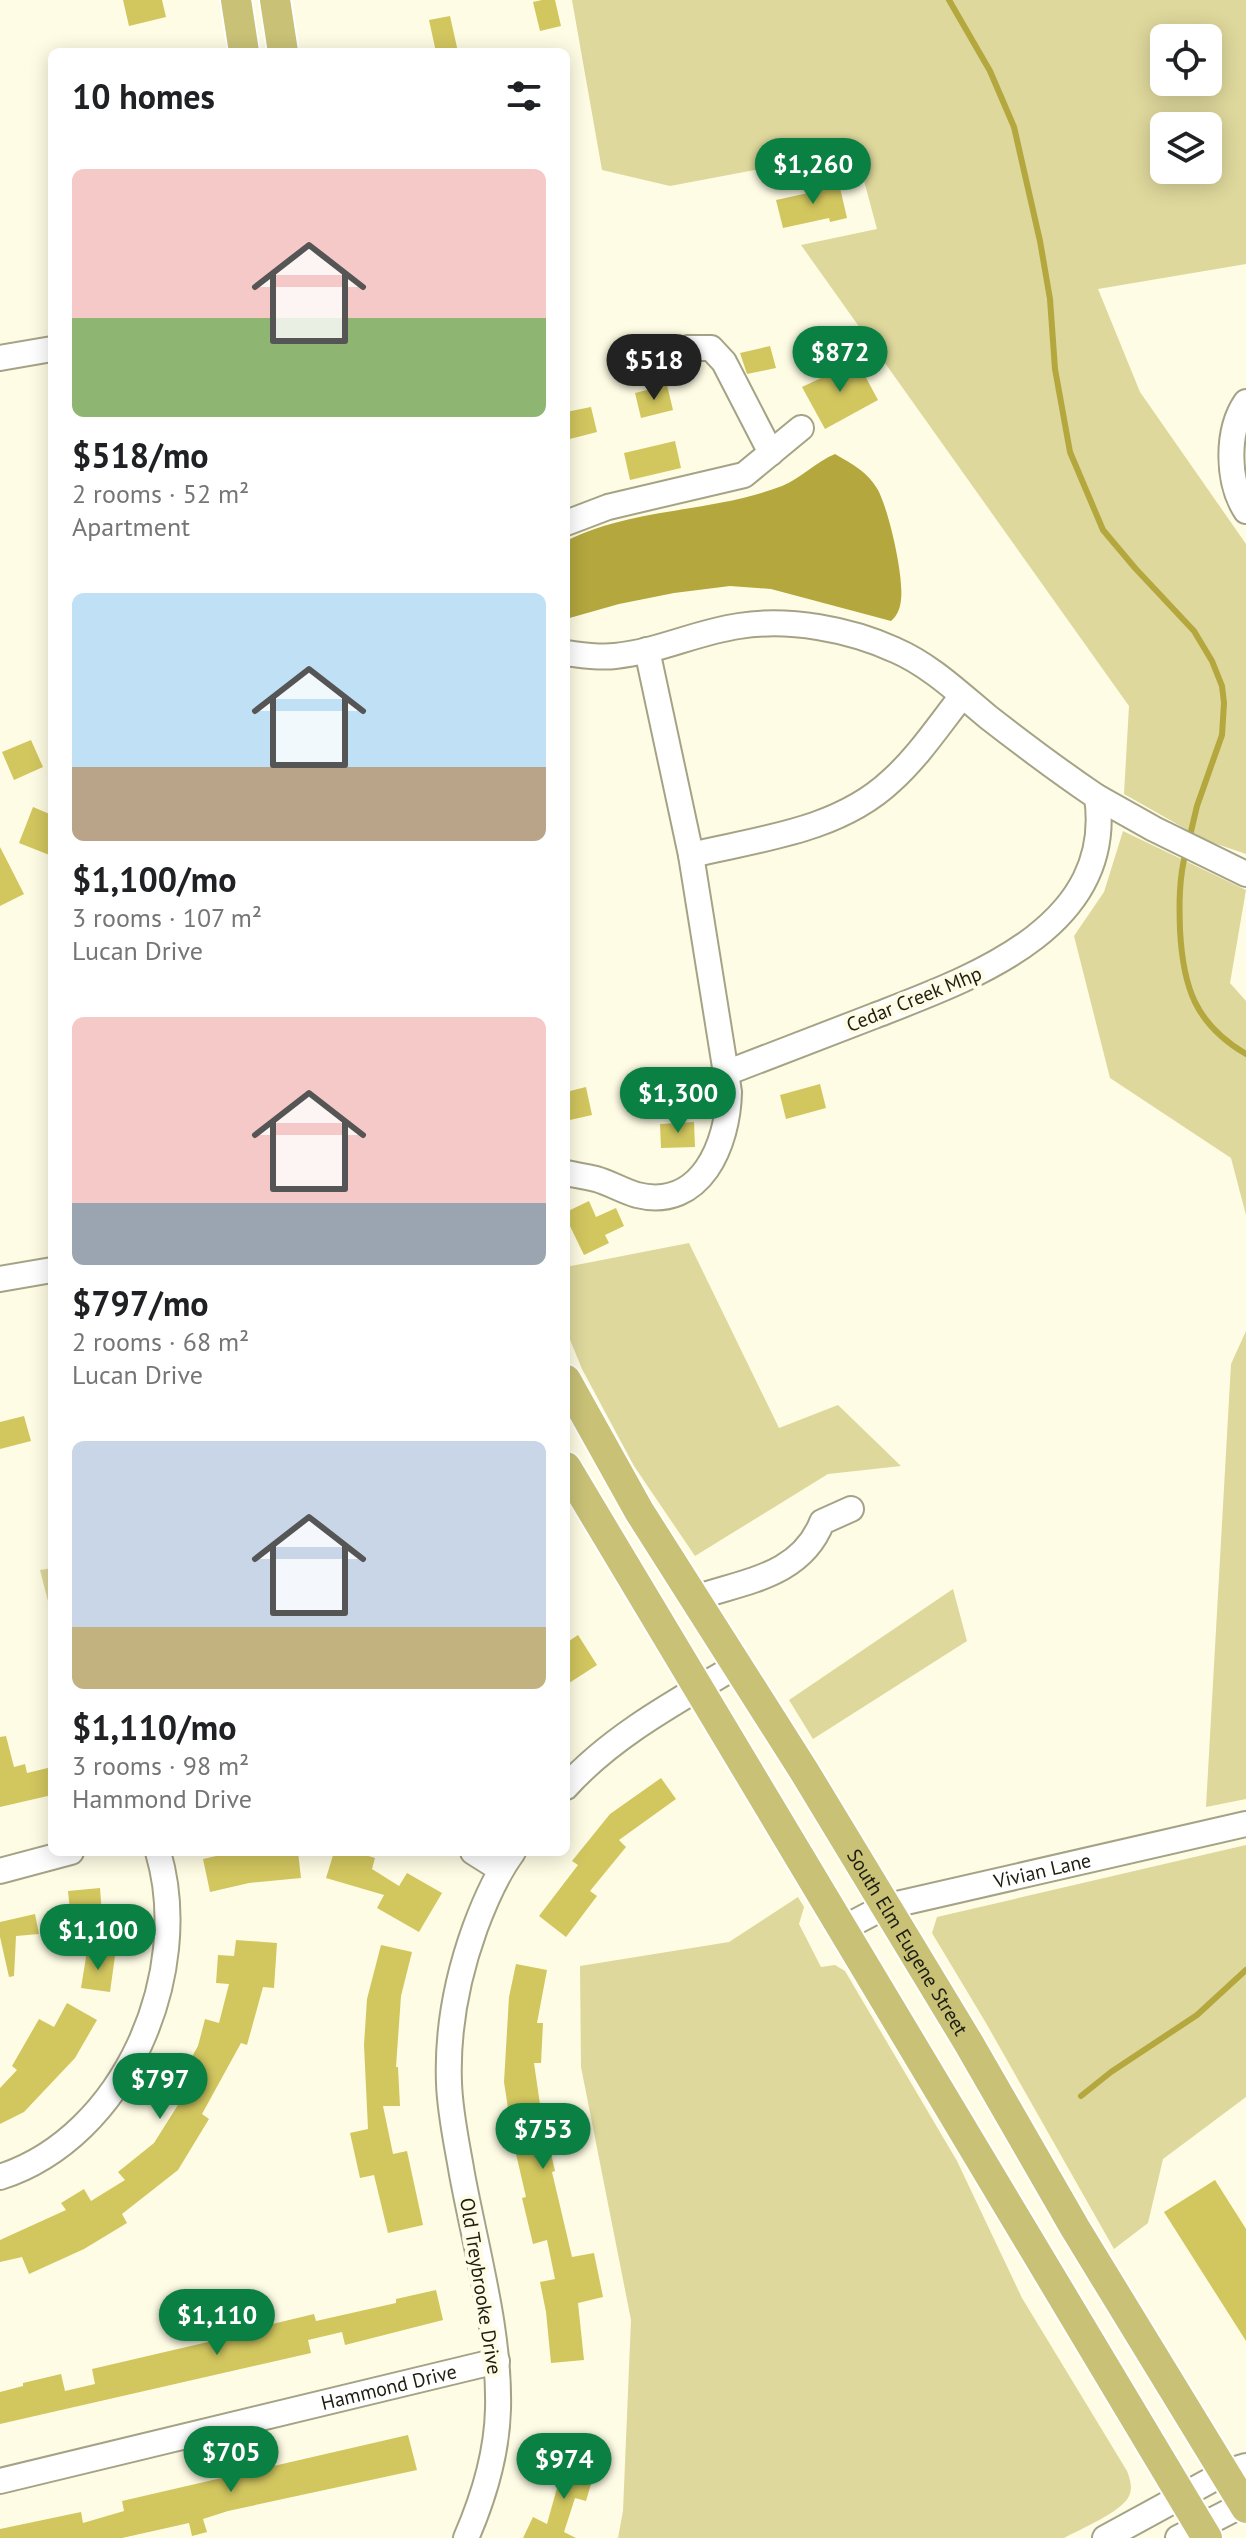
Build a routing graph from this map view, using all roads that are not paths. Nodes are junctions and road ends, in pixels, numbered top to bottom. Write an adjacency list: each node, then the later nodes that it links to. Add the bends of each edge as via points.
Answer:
1 (236, 0): 3 (main road)
2 (275, 0): 4 (main road)
3 (243, 48)
4 (282, 48)
5 (688, 348): 10 (street, via 711,348 724,362)
6 (48, 350): 7 (street)
7 (0, 358)
8 (1246, 402): 11 (street, via 1232,450 1234,479)
9 (801, 428): 10 (street)
10 (771, 453): 12 (street, via 744,475 608,507)
11 (1246, 511)
12 (570, 521)
13 (647, 650): 14 (street, via 594,657); 15 (street, via 738,626 818,628 895,650); 17 (street)
14 (570, 654)
15 (962, 696): 16 (street); 17 (street, via 891,782 853,809 822,823)
16 (1097, 797): 18 (street); 19 (street, Cedar Creek Mhp, via 1098,836 1084,882 1026,945 965,981)
17 (691, 855): 19 (street)
18 (1246, 874)
19 (726, 1073): 20 (street, via 729,1111 723,1139 693,1184 659,1197)
20 (570, 1174)
21 (48, 1271): 22 (street)
22 (0, 1279)
23 (570, 1387): 26 (main road, South Elm Eugene Street, via 623,1485)
24 (570, 1474): 28 (main road)
25 (851, 1509): 26 (street, via 822,1522 815,1540 791,1564)
26 (695, 1598): 27 (main road, South Elm Eugene Street)
27 (738, 1665): 28 (street); 35 (main road, South Elm Eugene Street)
28 (698, 1689): 29 (street, via 642,1725); 36 (main road)
29 (570, 1783)
30 (1246, 1824): 35 (street, Vivian Lane)
31 (56, 1856): 34 (street)
32 (159, 1856): 37 (street, via 168,1908 166,1956 139,2049 84,2124 49,2152)
33 (507, 1860): 38 (street, Old Treybrooke Drive, via 461,1966 449,2083)
34 (0, 1871)
35 (884, 1907): 36 (street, Vivian Lane); 39 (main road, South Elm Eugene Street, via 1075,2228)
36 (842, 1929): 41 (main road)
37 (0, 2177)
38 (497, 2361): 40 (street, Hammond Drive); 44 (street, Old Treybrooke Drive, via 491,2464)
39 (1236, 2469): 41 (street); 42 (main road, South Elm Eugene Street)
40 (0, 2481)
41 (1183, 2495): 43 (main road); 45 (street)
42 (1245, 2505): 43 (street)
43 (1195, 2534)
44 (466, 2538)
45 (1105, 2538)

